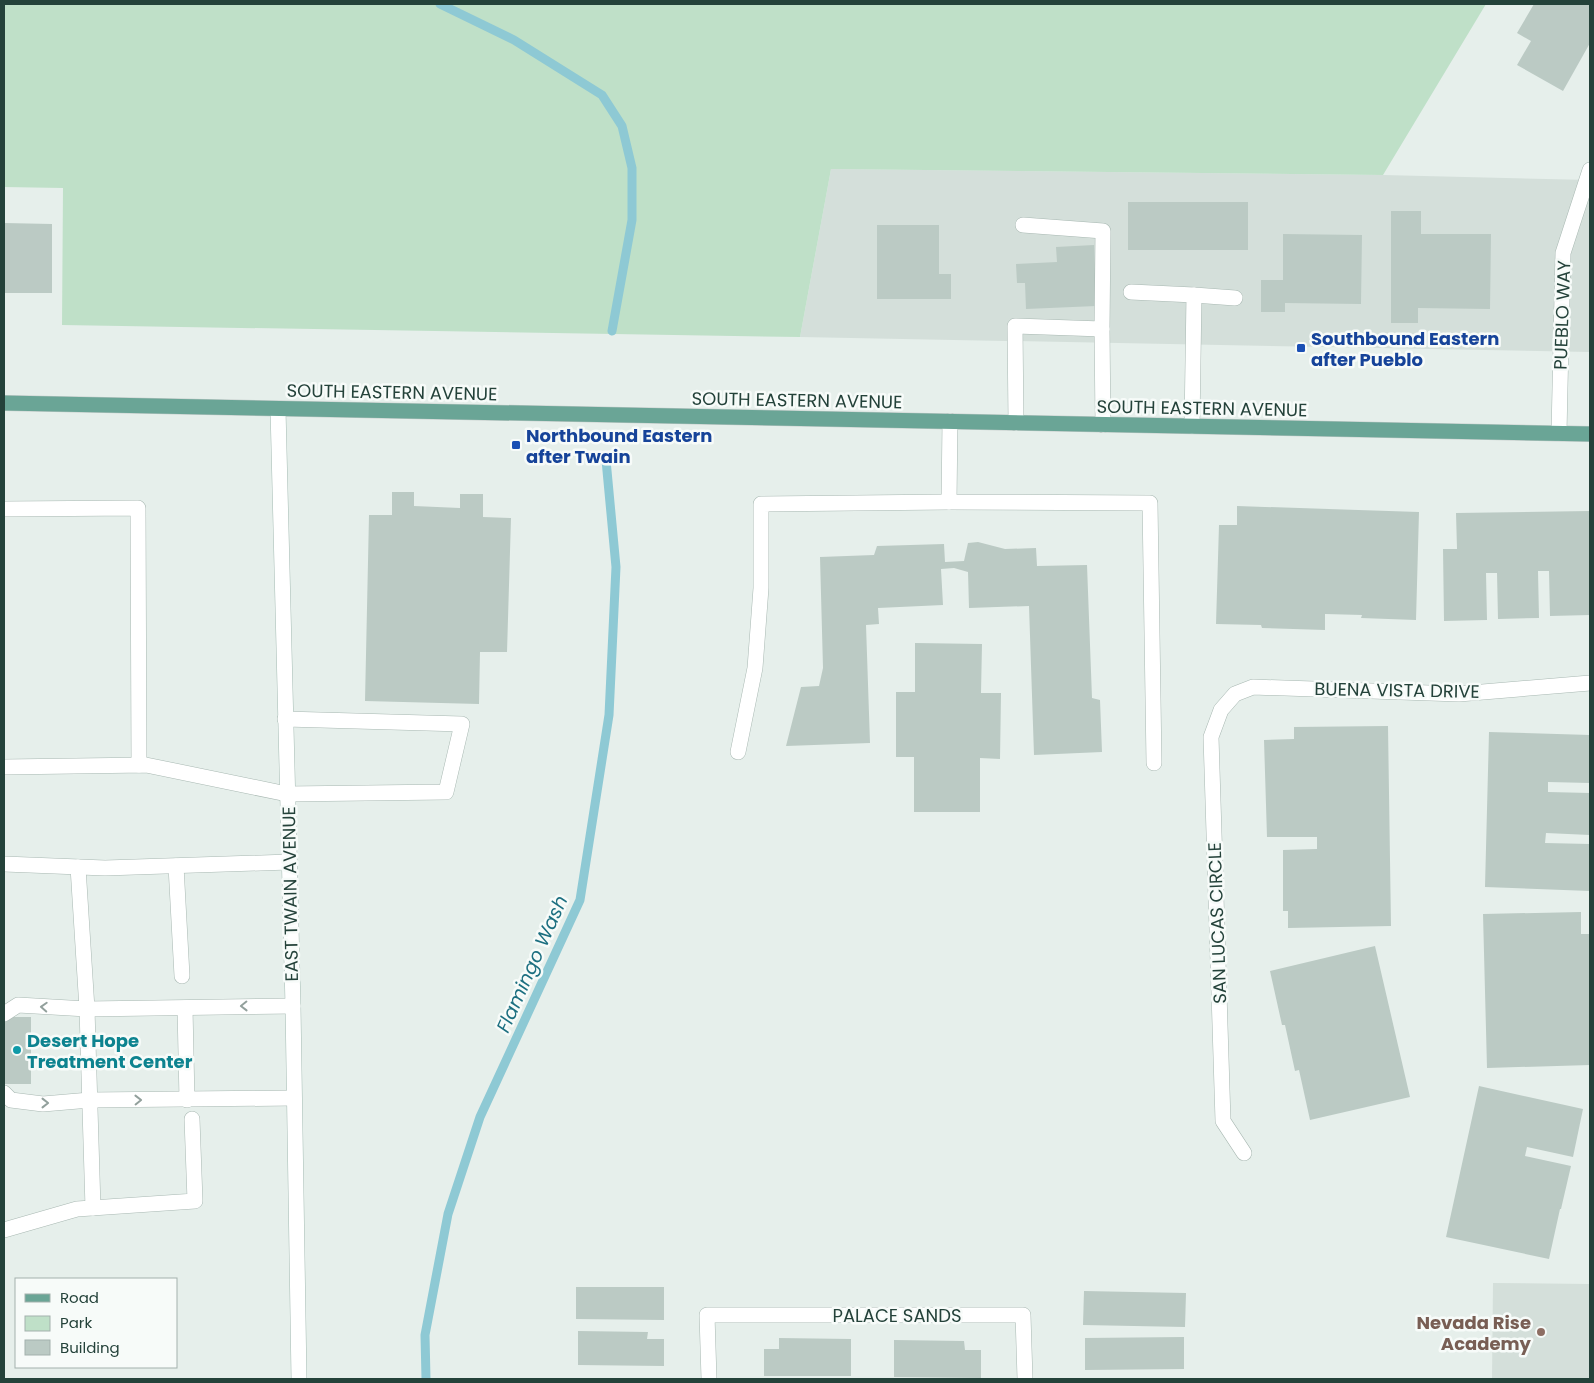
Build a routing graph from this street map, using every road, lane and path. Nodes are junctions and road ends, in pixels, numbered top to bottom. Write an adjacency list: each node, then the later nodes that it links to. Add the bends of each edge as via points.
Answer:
1 (1590, 170): 13 (street, PUEBLO WAY, via 1563,253)
2 (1023, 225): 6 (street, via 1103,230)
3 (1131, 292): 4 (street)
4 (1194, 295): 5 (street); 12 (street)
5 (1235, 298)
6 (1102, 329): 10 (street, via 1014,326); 11 (street)
7 (4, 404): 8 (main road, SOUTH EASTERN AVENUE)
8 (278, 409): 9 (main road, SOUTH EASTERN AVENUE); 19 (street, EAST TWAIN AVENUE)
9 (950, 422): 10 (main road, SOUTH EASTERN AVENUE); 15 (street)
10 (1016, 423): 11 (main road, SOUTH EASTERN AVENUE)
11 (1103, 425): 12 (main road, SOUTH EASTERN AVENUE)
12 (1192, 426): 13 (main road, SOUTH EASTERN AVENUE)
13 (1559, 433): 14 (main road, SOUTH EASTERN AVENUE)
14 (1590, 434)
15 (949, 502): 20 (street, via 761,504 761,588 755,668); 21 (street, via 1150,503)
16 (4, 509): 22 (street, via 138,508)
17 (1590, 683): 18 (street, BUENA VISTA DRIVE, via 1459,694 1253,687)
18 (1235, 694): 39 (street, SAN LUCAS CIRCLE, via 1221,710 1211,737 1223,1121)
19 (285, 719): 24 (street, EAST TWAIN AVENUE); 24 (street, via 462,724 446,792)
20 (738, 752)
21 (1154, 763)
22 (139, 766): 23 (street); 24 (street)
23 (4, 767)
24 (288, 794): 25 (street, EAST TWAIN AVENUE)
25 (289, 862): 27 (street); 30 (street, EAST TWAIN AVENUE)
26 (4, 864): 28 (street)
27 (176, 866): 28 (street); 29 (street)
28 (78, 867): 32 (street)
29 (182, 976)
30 (293, 1006): 31 (street, one-way to 31); 35 (street, EAST TWAIN AVENUE)
31 (185, 1008): 32 (street); 37 (street)
32 (87, 1009): 33 (street, one-way to 33, via 18,1005); 36 (street)
33 (4, 1014)
34 (4, 1093): 36 (street, one-way to 36, via 11,1100 44,1104)
35 (294, 1098): 37 (street); 42 (street, EAST TWAIN AVENUE)
36 (90, 1100): 37 (street, one-way to 37); 40 (street)
37 (187, 1100)
38 (192, 1119): 40 (street, via 195,1201)
39 (1244, 1153)
40 (93, 1208): 41 (street)
41 (4, 1230)
42 (299, 1379)
43 (709, 1379): 44 (street, PALACE SANDS, via 707,1315 1023,1315)
44 (1025, 1379)

